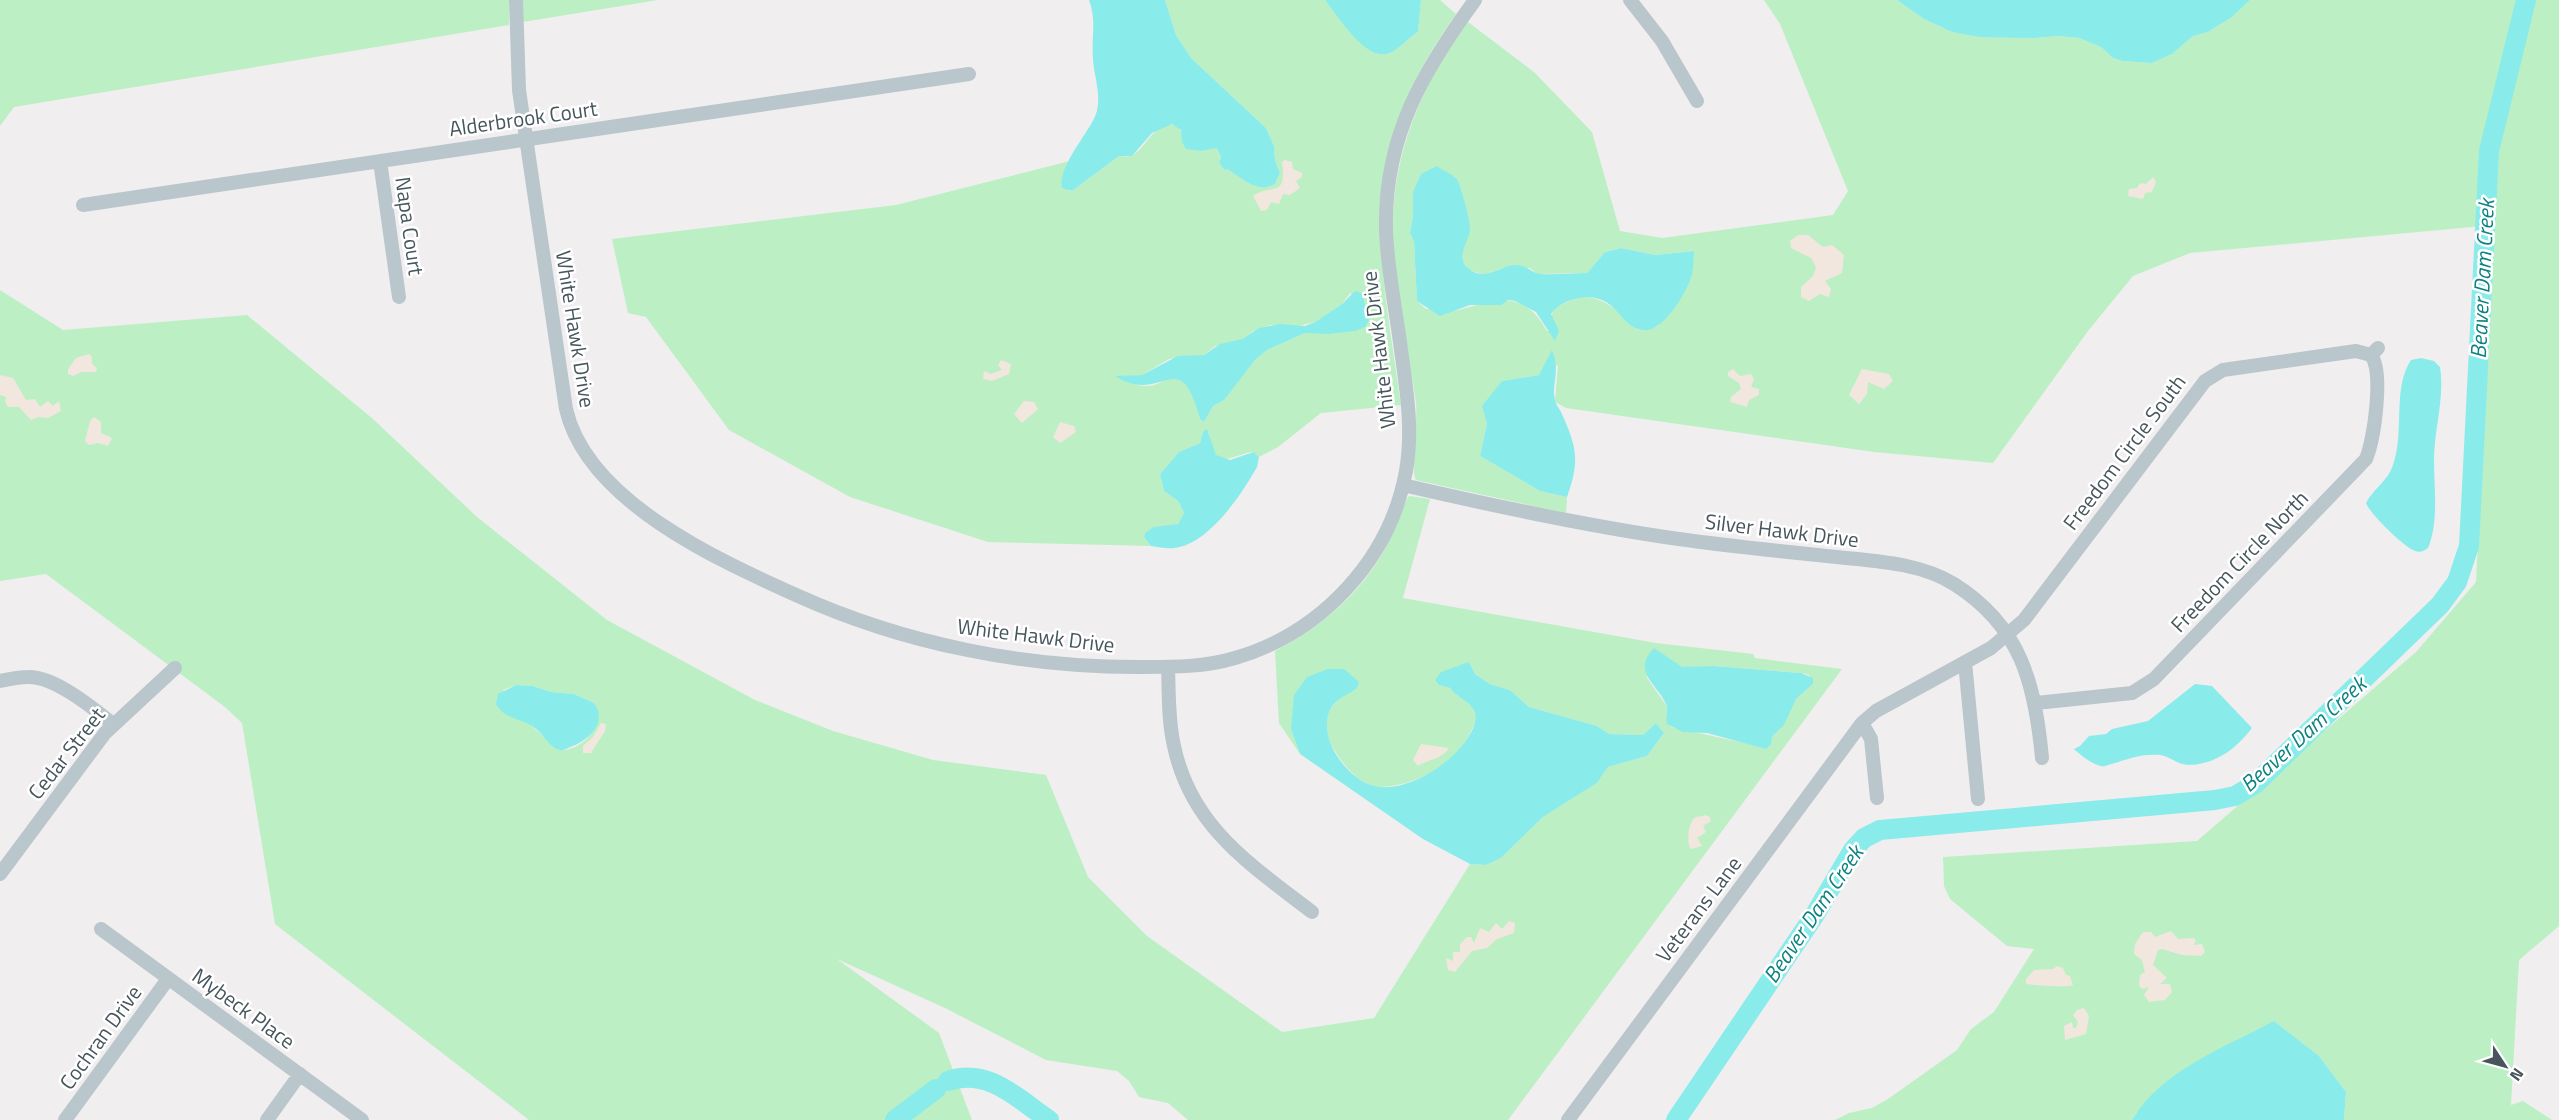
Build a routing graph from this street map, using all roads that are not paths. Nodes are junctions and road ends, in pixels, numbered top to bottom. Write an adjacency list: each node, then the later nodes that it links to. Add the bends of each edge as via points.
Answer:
1 (516, 0): 6 (street, White Hawk Drive, via 516,69)
2 (1475, 0): 11 (street, White Hawk Drive, via 1434,57 1412,100 1397,143 1388,191 1387,254 1409,411)
3 (1630, 0): 5 (street, via 1662,41)
4 (969, 74): 6 (street, Alderbrook Court)
5 (1697, 101)
6 (526, 139): 7 (street, Alderbrook Court); 14 (street, White Hawk Drive, via 568,416 593,465 626,498 717,556 808,601 867,623 931,642 1016,658 1118,668)
7 (380, 161): 8 (street, Alderbrook Court); 9 (street, Napa Court)
8 (83, 204)
9 (399, 297)
10 (2374, 352): 12 (street, Freedom Circle South, via 2356,351 2223,370 2205,381 2024,620); 17 (street, Freedom Circle North, via 2374,431 2366,459 2154,680 2132,693)
11 (1403, 485): 12 (street, Silver Hawk Drive, via 1628,531 1908,567 1954,584 1985,608); 14 (street, White Hawk Drive, via 1387,529 1367,564 1319,615 1253,652 1213,663)
12 (2008, 635): 13 (street, Veterans Lane); 17 (street, Silver Hawk Drive, via 2022,661)
13 (1965, 662): 18 (street, Veterans Lane, via 1876,711); 22 (street)
14 (1168, 667): 24 (street, via 1174,745 1194,800 1237,854)
15 (175, 668): 19 (street, Cedar Street)
16 (0, 681): 19 (street, via 30,676 50,682)
17 (2036, 703): 20 (street, Silver Hawk Drive)
18 (1862, 723): 21 (street, via 1871,739); 31 (street, Veterans Lane)
19 (113, 724): 23 (street, Cedar Street)
20 (2042, 758)
21 (1877, 798)
22 (1978, 799)
23 (0, 874)
24 (1312, 912)
25 (101, 929): 26 (street, Mybeck Place)
26 (168, 979): 27 (street, Mybeck Place); 28 (street, Cochran Drive)
27 (300, 1074): 29 (street); 30 (street, Mybeck Place)
28 (65, 1120)
29 (267, 1120)
30 (362, 1120)
31 (1568, 1120)

